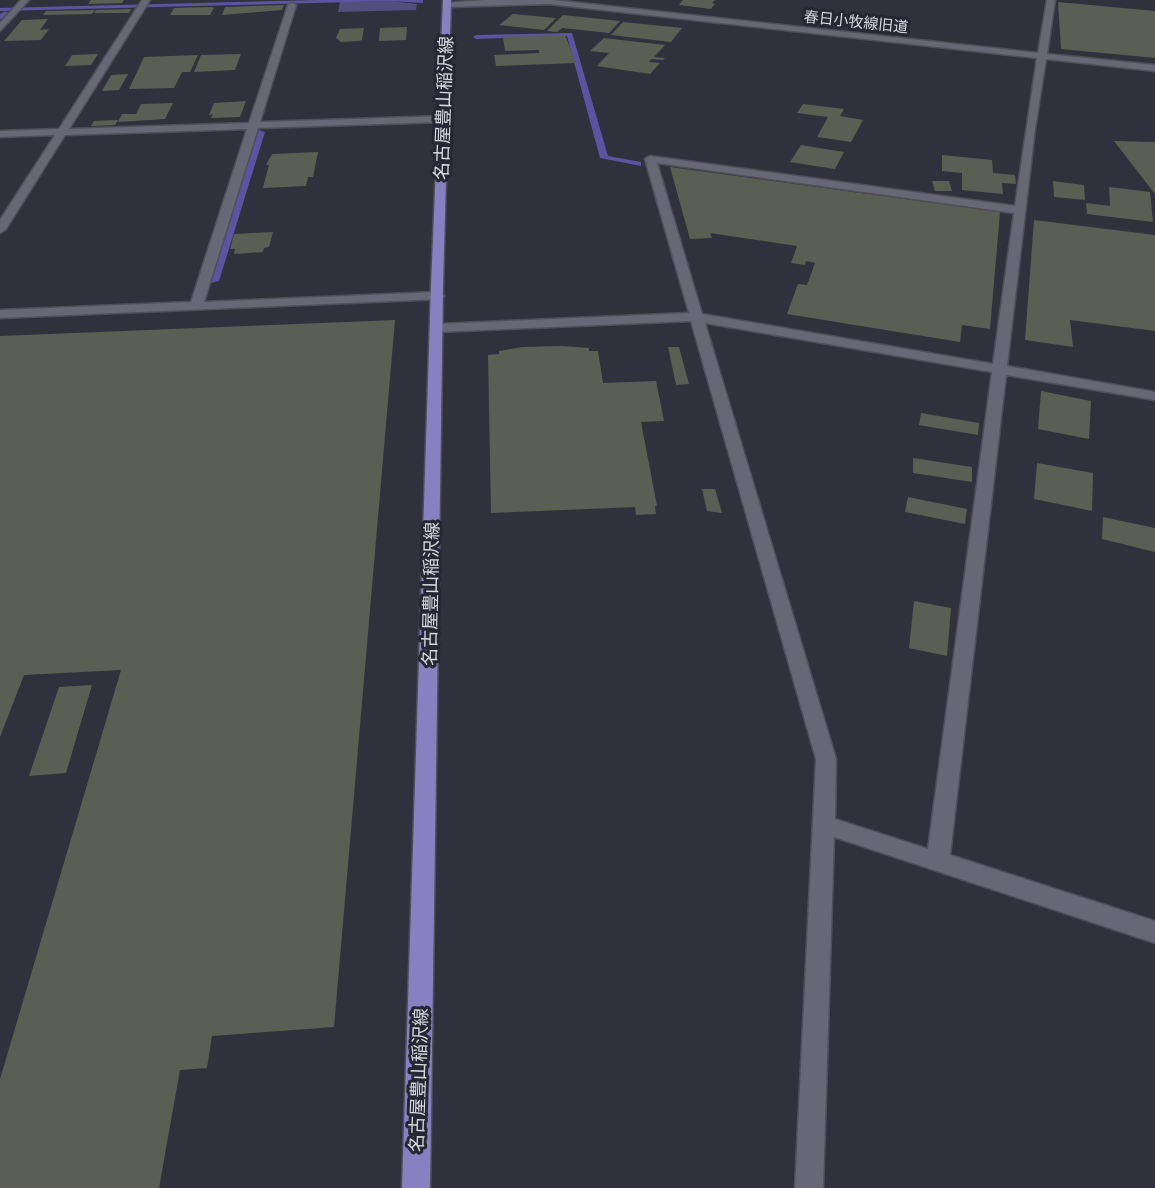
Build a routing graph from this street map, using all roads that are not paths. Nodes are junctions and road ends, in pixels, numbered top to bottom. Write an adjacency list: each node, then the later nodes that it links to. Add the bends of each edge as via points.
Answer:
1 (1051, 0): 7 (street)
2 (447, 3): 7 (street, 春日小牧線旧道, via 549,2); 9 (main road, 名古屋豊山稲沢線)
3 (143, 5): 11 (street)
4 (292, 5): 10 (street)
5 (19, 6): 6 (street)
6 (0, 28)
7 (1043, 55): 8 (street, 春日小牧線旧道); 13 (street)
8 (1155, 68)
9 (444, 119): 10 (street); 15 (main road, 名古屋豊山稲沢線)
10 (253, 126): 11 (street); 16 (street)
11 (61, 132): 12 (street); 14 (street)
12 (0, 134)
13 (1020, 210): 18 (street, via 650,159); 20 (street)
14 (0, 229)
15 (437, 296): 16 (street); 19 (main road, 名古屋豊山稲沢線)
16 (196, 306): 17 (street)
17 (0, 314)
18 (696, 317): 19 (street); 20 (street); 22 (street, via 826,759)
19 (438, 328): 25 (main road, 名古屋豊山稲沢線)
20 (1001, 369): 21 (street); 23 (street)
21 (1155, 396)
22 (825, 825): 23 (street); 26 (street)
23 (938, 860): 24 (street)
24 (1155, 932)
25 (416, 1188)
26 (809, 1188)

